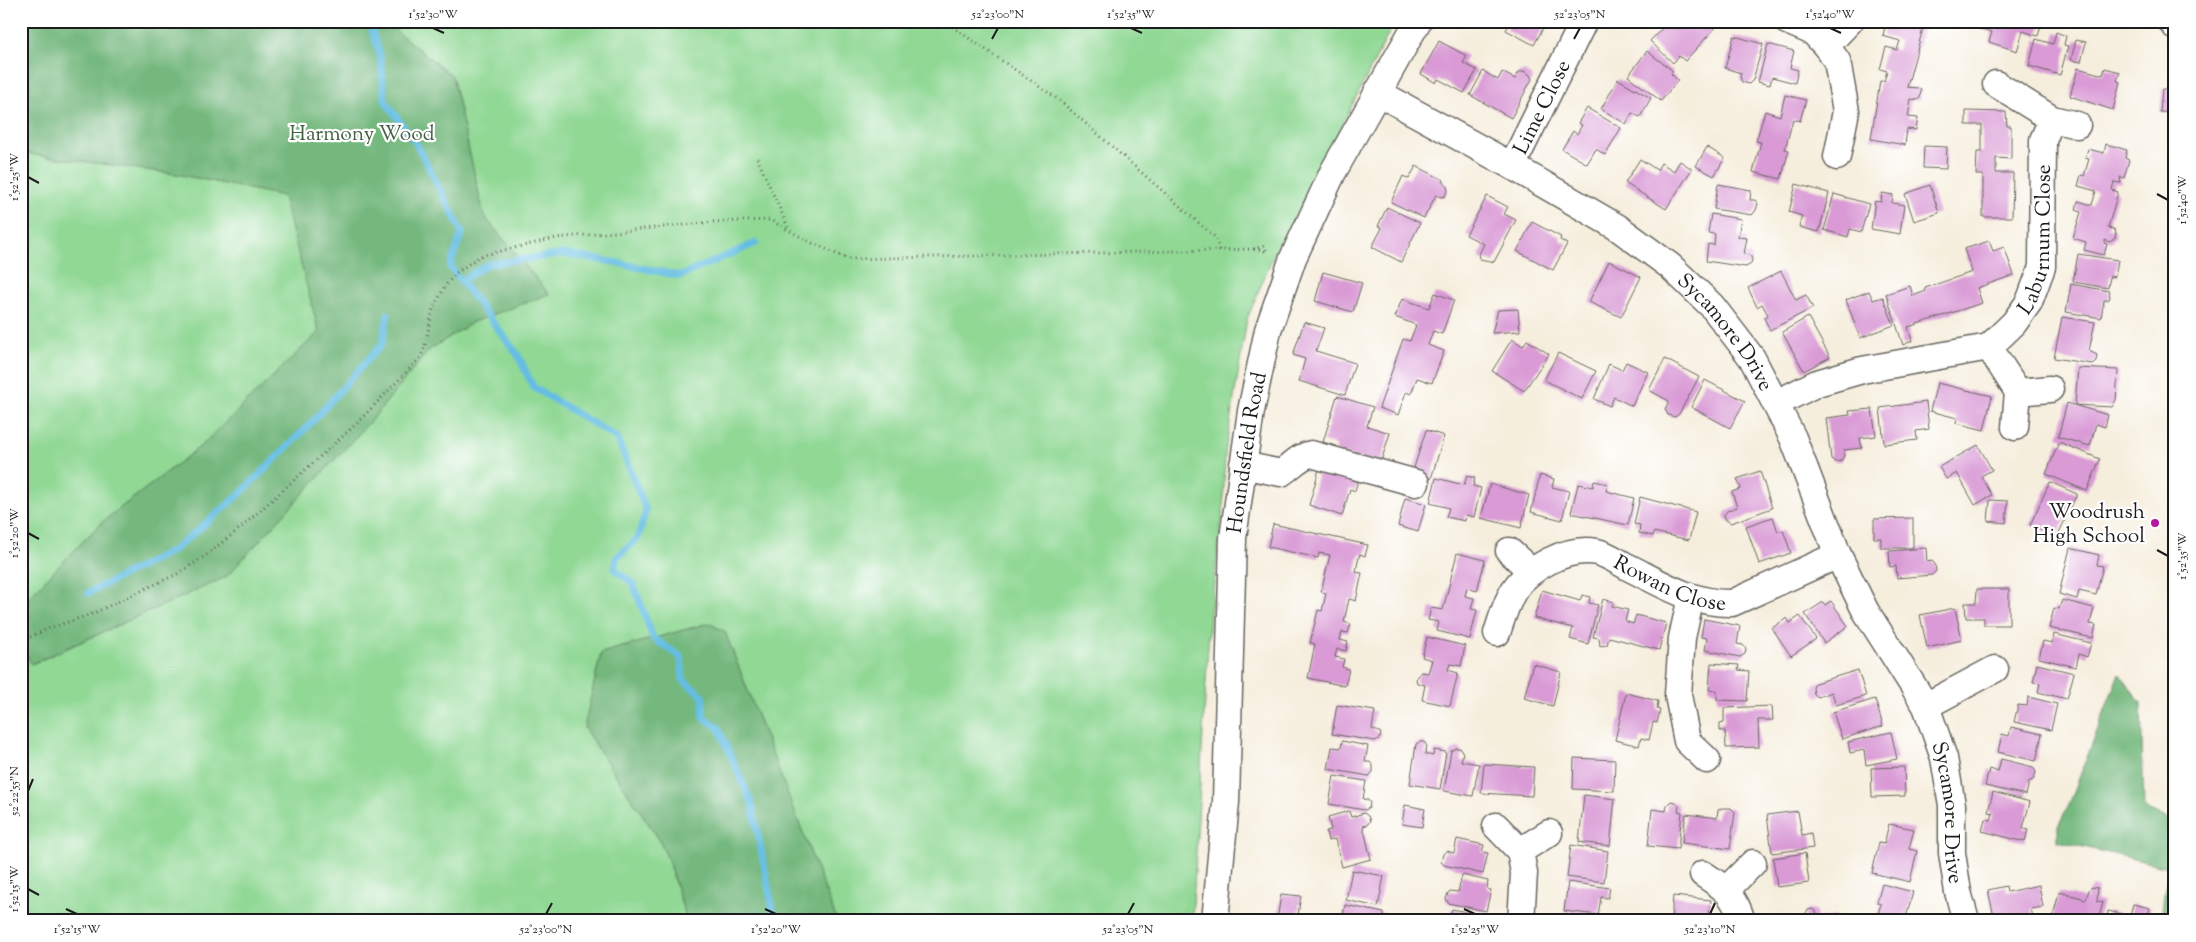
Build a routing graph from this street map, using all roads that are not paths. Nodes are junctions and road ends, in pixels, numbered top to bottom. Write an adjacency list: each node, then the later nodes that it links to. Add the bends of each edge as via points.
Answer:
1 (1418, 21): 9 (street, Houndsfield Road)
2 (1584, 21): 13 (street, Lime Close)
3 (1787, 21): 7 (street, via 1813,32)
4 (1850, 21): 7 (street)
5 (2171, 21): 6 (street)
6 (2175, 26)
7 (1826, 46): 12 (street, via 1837,61 1846,111)
8 (1996, 84): 10 (street)
9 (1377, 92): 13 (street, Sycamore Drive); 19 (street, Houndsfield Road, via 1333,172 1293,258 1268,330)
10 (2052, 119): 11 (street); 14 (street, Laburnum Close, via 2043,140 2042,267 2029,302 2014,323)
11 (2077, 125)
12 (1837, 157)
13 (1512, 166): 17 (street, Sycamore Drive, via 1616,227 1670,266 1712,306 1747,351)
14 (1989, 347): 16 (street); 17 (street, via 1862,370 1817,383)
15 (2050, 388): 16 (street)
16 (2018, 392): 18 (street)
17 (1777, 403): 22 (street, Sycamore Drive)
18 (2015, 427)
19 (1243, 465): 20 (street, via 1281,473 1303,456 1311,454); 35 (street, Houndsfield Road, via 1233,538 1226,802)
20 (1416, 483)
21 (1508, 551): 23 (street)
22 (1838, 555): 24 (street, Rowan Close, via 1732,603 1713,603); 27 (street, Sycamore Drive, via 1865,610)
23 (1531, 571): 24 (street, Rowan Close, via 1564,554 1598,552); 25 (street, Rowan Close, via 1512,592)
24 (1691, 597): 28 (street, via 1682,638 1678,694 1687,741)
25 (1497, 633)
26 (1995, 669): 27 (street)
27 (1926, 706): 38 (street, Sycamore Drive, via 1944,758 1952,805 1952,853)
28 (1707, 760)
29 (1496, 826): 31 (street)
30 (1549, 833): 31 (street)
31 (1520, 851): 36 (street, via 1524,873)
32 (1753, 863): 34 (street)
33 (1703, 874): 34 (street)
34 (1727, 889): 37 (street)
35 (1215, 921)
36 (1521, 921)
37 (1742, 921)
38 (1966, 921)

